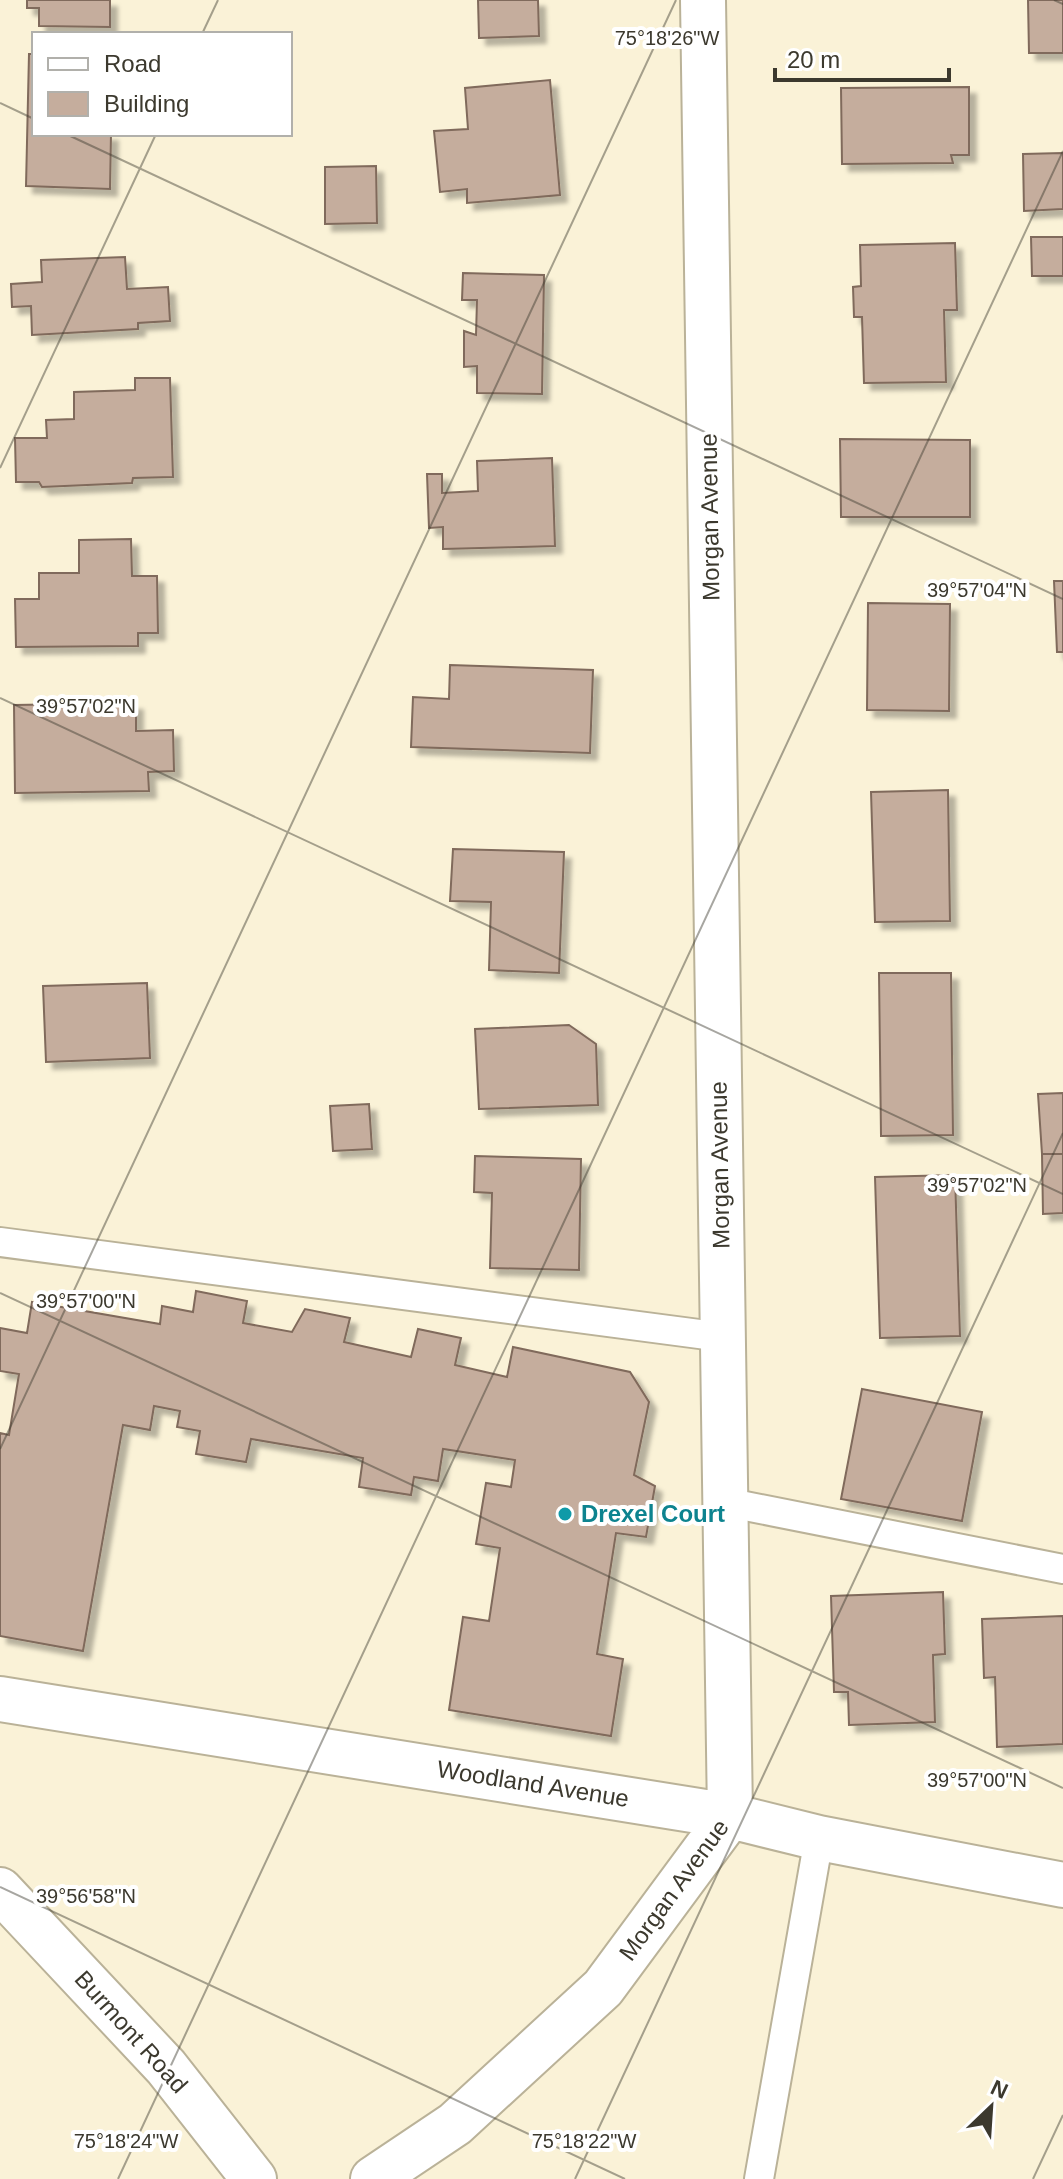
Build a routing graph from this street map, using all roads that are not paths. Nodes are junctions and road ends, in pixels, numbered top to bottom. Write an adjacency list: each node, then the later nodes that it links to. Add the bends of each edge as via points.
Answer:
1 (703, 0): 3 (street, Morgan Avenue)
2 (0, 1242): 3 (lane)
3 (722, 1337): 4 (street, Morgan Avenue)
4 (725, 1502): 5 (lane); 7 (street, Morgan Avenue)
5 (1063, 1569)
6 (0, 1699): 7 (street, Woodland Avenue)
7 (730, 1816): 8 (street, Woodland Avenue); 12 (street, Morgan Avenue, via 603,1988 455,2124)
8 (819, 1838): 9 (street, Woodland Avenue); 13 (lane)
9 (1063, 1885)
10 (0, 1890): 11 (street, Burmont Road, via 166,2067)
11 (254, 2179)
12 (373, 2179)
13 (759, 2179)

